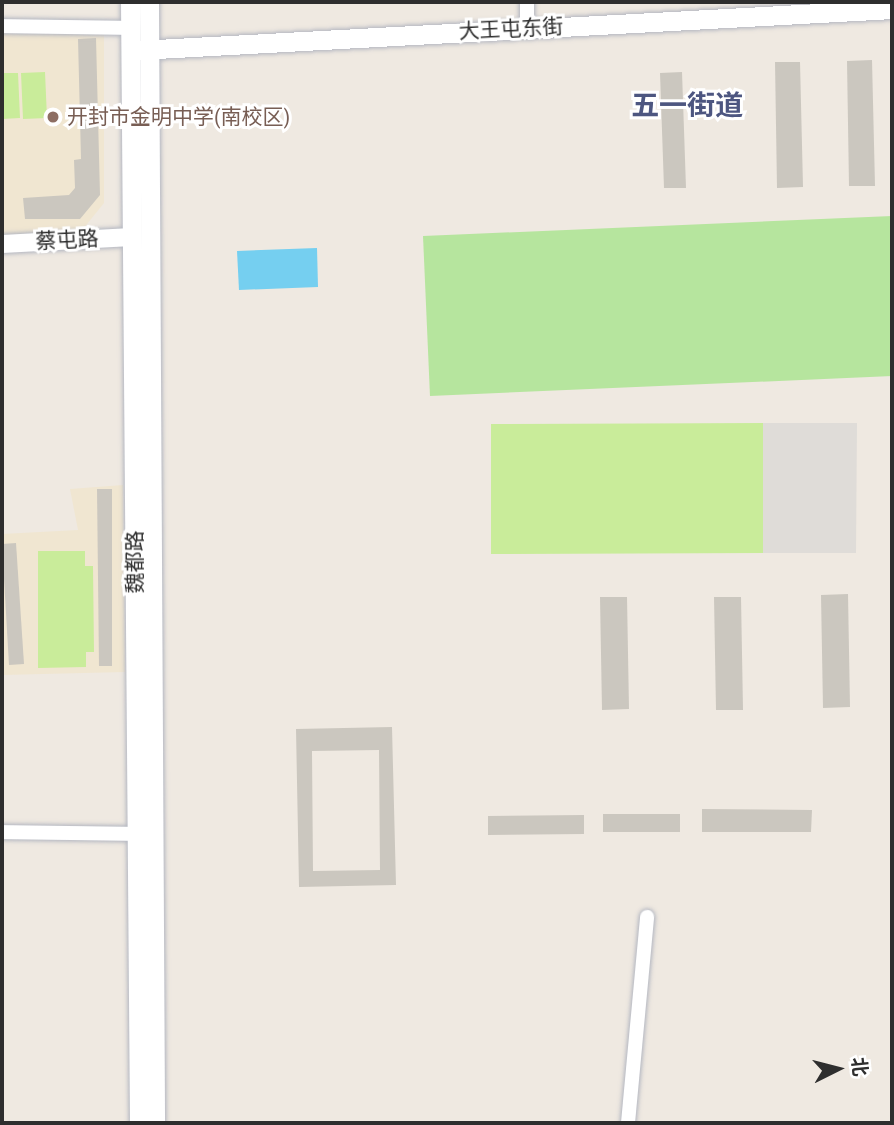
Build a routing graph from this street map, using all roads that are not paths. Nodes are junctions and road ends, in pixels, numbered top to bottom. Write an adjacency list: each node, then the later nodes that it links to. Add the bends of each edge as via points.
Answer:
1 (130, 2): 8 (main road, 魏都路)
2 (149, 2): 9 (main road, 魏都路)
3 (527, 2): 7 (street)
4 (838, 7): 5 (main road, 大王屯东街); 7 (main road, 大王屯东街)
5 (892, 9)
6 (2, 26): 8 (street)
7 (527, 27): 9 (main road, 大王屯东街)
8 (130, 28): 9 (main road, 魏都路)
9 (140, 50): 10 (main road, 魏都路); 16 (main road, 魏都路)
10 (132, 237): 11 (street, 蔡屯路); 13 (main road, 魏都路)
11 (2, 244)
12 (2, 832): 13 (street)
13 (137, 834): 15 (main road, 魏都路)
14 (647, 917): 17 (street)
15 (139, 1123)
16 (155, 1123)
17 (628, 1123)

